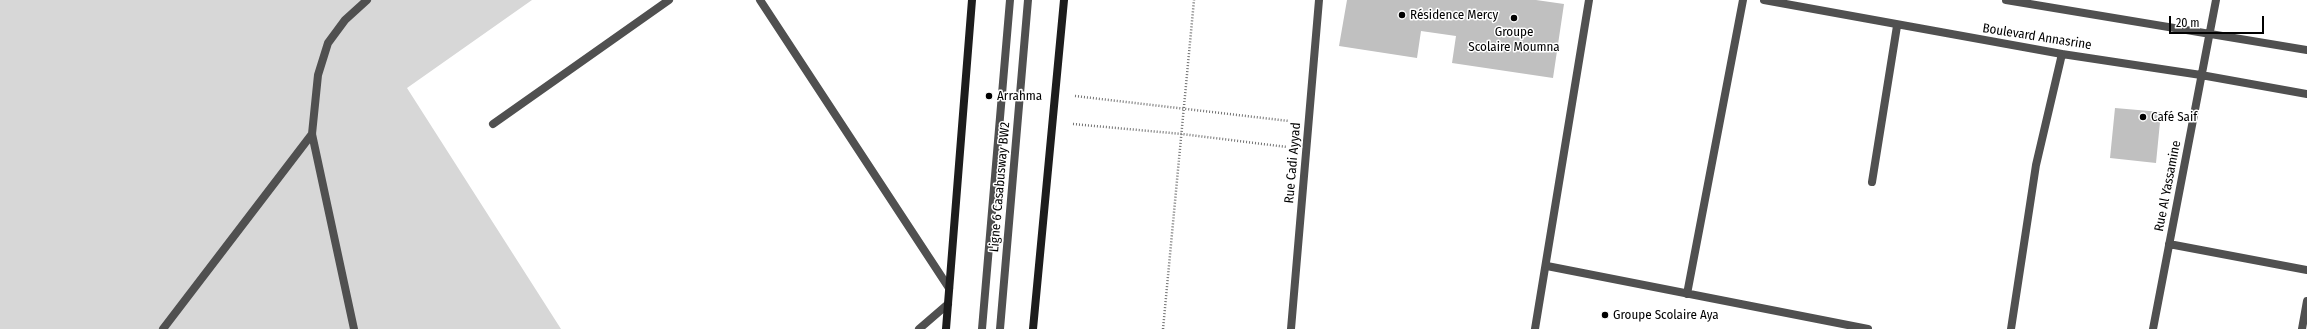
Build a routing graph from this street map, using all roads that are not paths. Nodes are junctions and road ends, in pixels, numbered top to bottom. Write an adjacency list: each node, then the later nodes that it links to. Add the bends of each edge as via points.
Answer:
1 (367, 0): 21 (street, via 344,20 328,43 318,75)
2 (669, 0): 20 (street)
3 (760, 0): 26 (street)
4 (972, 0): 26 (main road)
5 (1010, 0): 35 (street, Ligne 6 Casabusway BW2)
6 (1028, 0): 36 (street, Ligne 6 Casabusway BW2)
7 (1064, 0): 37 (main road)
8 (1319, 0): 38 (street, Rue Cadi Ayyad)
9 (1589, 0): 24 (street)
10 (1743, 0): 27 (street)
11 (1764, 0): 14 (street, Boulevard Annasrine)
12 (2006, 0): 15 (street)
13 (2216, 0): 15 (street, Rue Al Yassamine)
14 (1897, 26): 17 (street, Boulevard Annasrine); 22 (street)
15 (2210, 35): 16 (street); 18 (street, Rue Al Yassamine)
16 (2307, 50)
17 (2062, 54): 18 (street, Boulevard Annasrine); 41 (street, via 2036,164)
18 (2201, 75): 19 (street, Boulevard Annasrine); 23 (street, Rue Al Yassamine)
19 (2307, 94)
20 (493, 124)
21 (312, 134): 31 (street); 32 (street)
22 (1872, 182)
23 (2169, 244): 25 (street); 42 (street, Rue Al Yassamine)
24 (1547, 266): 27 (street); 39 (street)
25 (2307, 270)
26 (950, 288): 29 (main road)
27 (1687, 294): 30 (street)
28 (2307, 301): 43 (street)
29 (948, 304): 33 (street); 34 (main road)
30 (1844, 327): 40 (street)
31 (163, 329)
32 (354, 329)
33 (919, 329)
34 (946, 329)
35 (982, 329)
36 (1000, 329)
37 (1033, 329)
38 (1291, 329)
39 (1535, 329)
40 (1868, 329)
41 (2011, 329)
42 (2153, 329)
43 (2302, 329)

